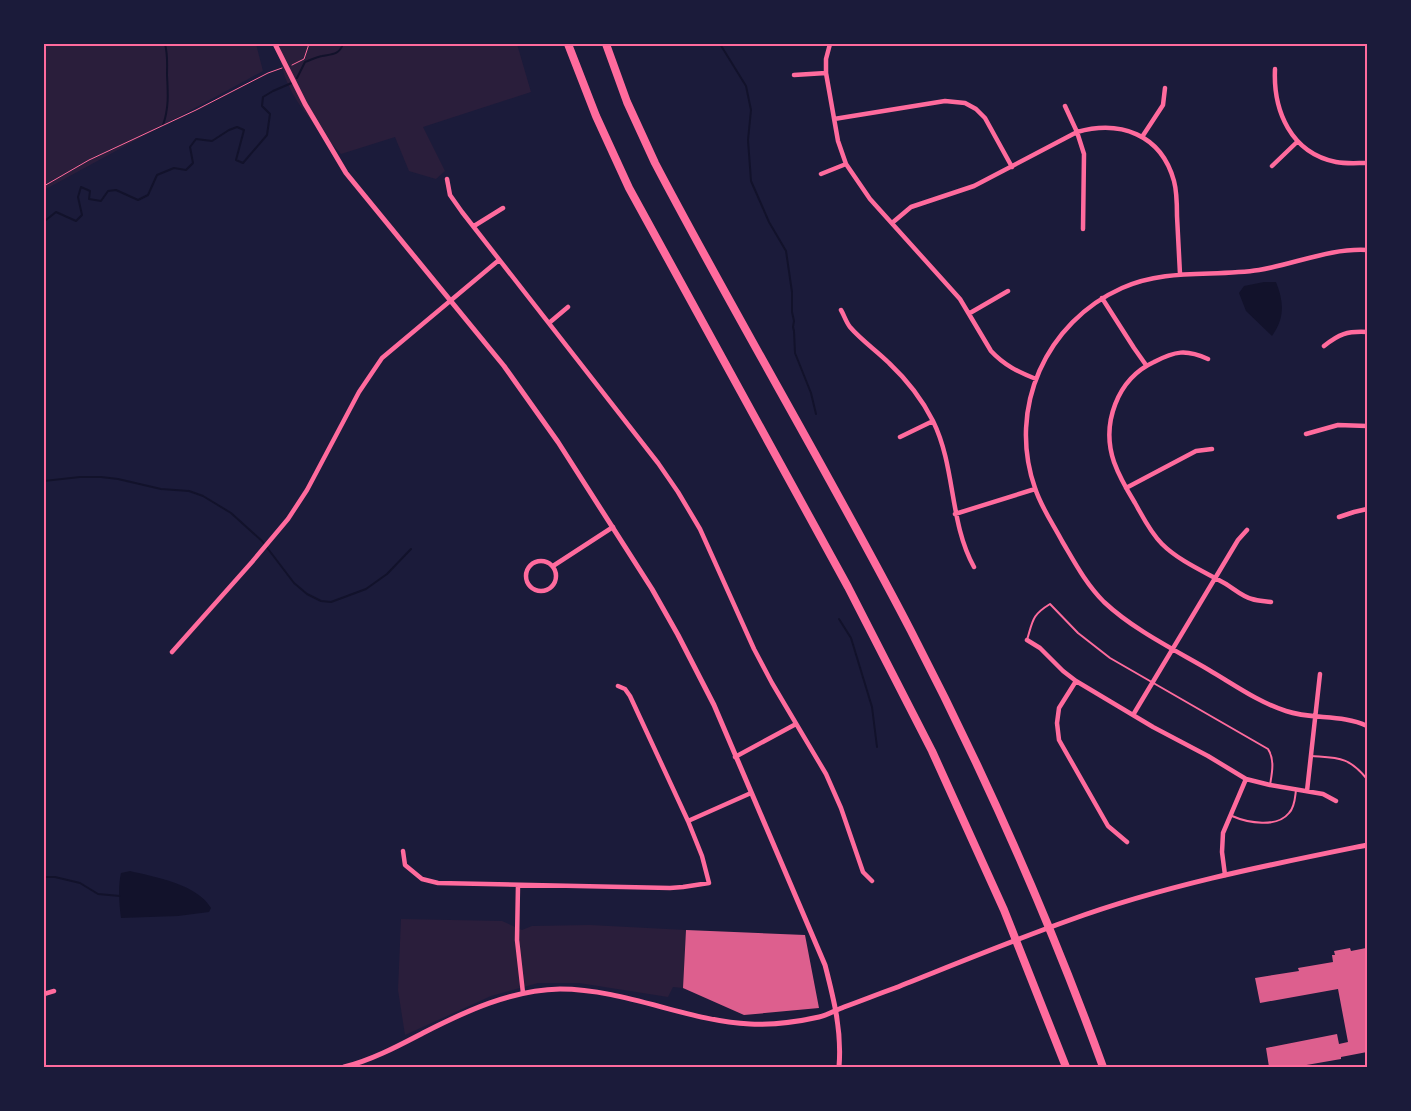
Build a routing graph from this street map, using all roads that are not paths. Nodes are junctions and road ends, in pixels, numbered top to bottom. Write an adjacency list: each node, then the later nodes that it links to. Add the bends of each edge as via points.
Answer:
1 (275, 44): 29 (street, via 330,148 355,185)
2 (568, 44): 89 (highway, via 616,162 651,230 852,596 932,751 1004,910)
3 (606, 44): 90 (highway, via 647,147 911,631 957,724 1023,866)
4 (830, 44): 6 (street)
5 (1275, 69): 13 (street, via 1274,87 1279,106)
6 (826, 73): 7 (street); 10 (street)
7 (794, 75)
8 (1166, 88): 12 (street, via 1163,105)
9 (1064, 106): 11 (street)
10 (834, 119): 15 (street); 17 (street, via 945,101 964,103 985,118)
11 (1077, 132): 12 (street, via 1114,127); 17 (street); 23 (street, via 1084,162)
12 (1142, 137): 26 (street, via 1160,153 1175,183)
13 (1297, 142): 14 (street, via 1328,160); 16 (street)
14 (1367, 163)
15 (846, 164): 18 (street); 21 (street, via 863,191)
16 (1272, 166)
17 (1012, 167): 21 (street, via 974,186 911,207)
18 (821, 174)
19 (447, 179): 22 (street, via 450,195)
20 (503, 208): 22 (street)
21 (892, 223): 32 (street, via 954,290)
22 (474, 226): 25 (street)
23 (1083, 229)
24 (1367, 250): 26 (street, via 1334,252 1243,272)
25 (499, 260): 29 (street); 33 (street)
26 (1180, 274): 28 (street, via 1139,281)
27 (1008, 291): 32 (street)
28 (1102, 298): 37 (street); 38 (street, via 1070,323)
29 (452, 300): 49 (street, via 558,442); 57 (street, via 382,358 359,392 296,507)
30 (568, 307): 33 (street)
31 (841, 310): 39 (street, via 850,328 909,383)
32 (970, 313): 38 (street, via 998,358 1009,367)
33 (549, 323): 64 (street, via 678,492 710,550 754,649)
34 (1367, 332): 35 (street, via 1347,332)
35 (1324, 346)
36 (1208, 359): 37 (street, via 1188,352)
37 (1146, 365): 44 (street, via 1121,392 1110,424 1111,452)
38 (1036, 379): 45 (street, via 1028,409 1026,436)
39 (933, 421): 42 (street); 47 (street, via 946,455)
40 (1367, 426): 41 (street, via 1338,425)
41 (1306, 434)
42 (900, 437)
43 (1212, 450): 44 (street, via 1196,451)
44 (1126, 488): 53 (street, via 1149,529 1162,544)
45 (1035, 489): 47 (street); 56 (street, via 1079,571 1098,596 1122,617)
46 (1367, 509): 48 (street)
47 (955, 514): 52 (street)
48 (1339, 517)
49 (613, 527): 51 (street); 66 (street, via 678,635 714,706)
50 (1247, 530): 53 (street)
51 (553, 566): 51 (street, via 545,561 531,564 526,577 529,586 538,591 552,586 556,576)
52 (974, 567)
53 (1214, 578): 54 (street, via 1251,599); 56 (street)
54 (1271, 602)
55 (1027, 640): 59 (street); 60 (lane, via 1034,617 1050,604 1088,642)
56 (1172, 649): 60 (street); 63 (street, via 1262,701 1288,712)
57 (172, 652)
58 (1320, 674): 63 (street)
59 (1076, 681): 62 (street); 77 (street, via 1060,708 1057,723 1059,740 1108,826)
60 (1152, 683): 62 (street); 70 (lane, via 1268,749 1273,762)
61 (618, 686): 76 (street, via 630,696)
62 (1133, 715): 69 (street)
63 (1315, 717): 65 (street); 67 (street)
64 (796, 724): 66 (street); 81 (street, via 830,781 863,872)
65 (1367, 726)
66 (734, 756): 73 (street)
67 (1311, 756): 68 (lane, via 1344,759); 72 (street)
68 (1367, 778)
69 (1246, 779): 70 (street); 75 (street)
70 (1270, 785): 71 (street)
71 (1296, 789): 72 (street); 75 (lane, via 1289,814 1276,821 1252,822)
72 (1307, 791): 74 (street)
73 (751, 793): 76 (street); 86 (street, via 825,965)
74 (1336, 801)
75 (1230, 815): 80 (street, via 1222,843)
76 (688, 821): 82 (street, via 709,883 670,888)
77 (1127, 842)
78 (1367, 845): 80 (street)
79 (403, 851): 82 (street, via 405,865 422,879 438,883)
80 (1225, 875): 86 (street, via 1069,920)
81 (872, 881)
82 (518, 885): 84 (street, via 517,940)
83 (54, 990): 85 (street)
84 (523, 993): 86 (street, via 560,989 587,991 749,1024 790,1022); 87 (street, via 486,1004 390,1051)
85 (44, 994)
86 (837, 1010): 88 (street)
87 (344, 1067)
88 (839, 1067)
89 (1066, 1067)
90 (1103, 1067)

